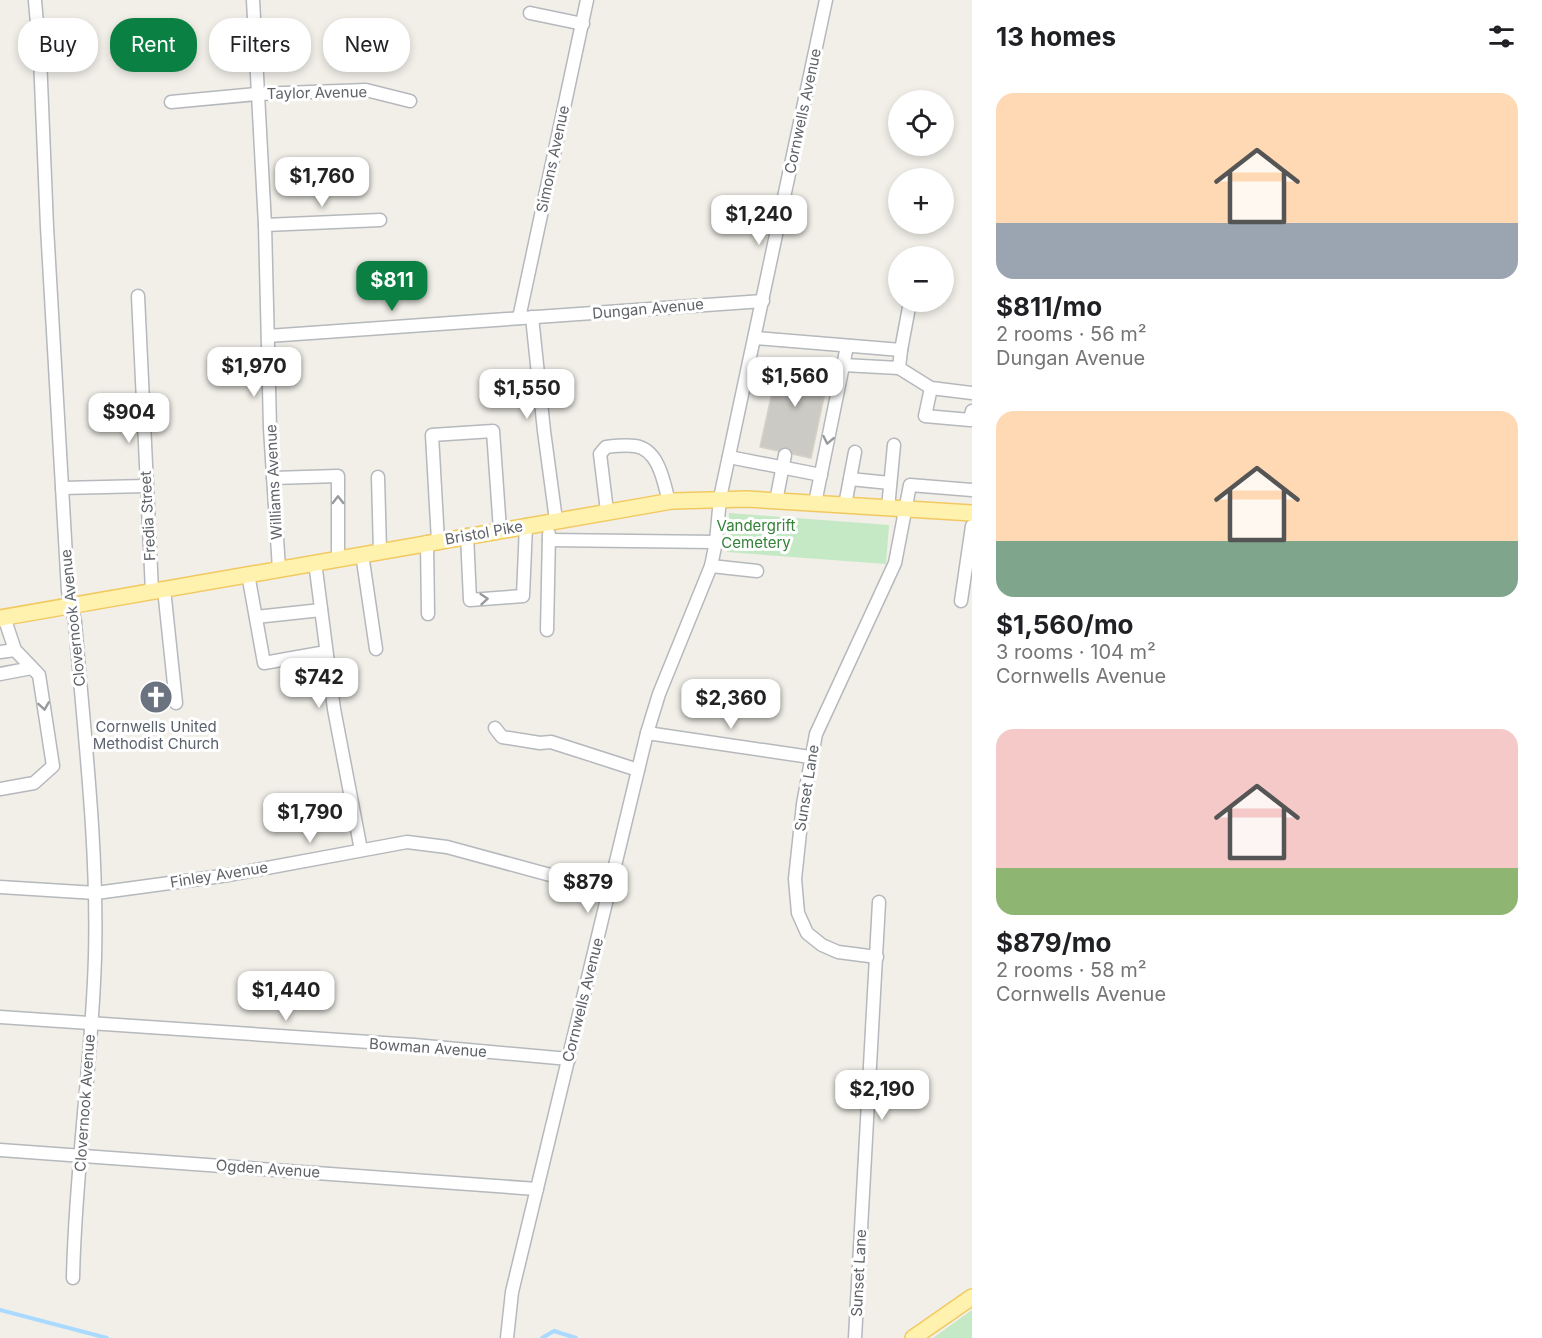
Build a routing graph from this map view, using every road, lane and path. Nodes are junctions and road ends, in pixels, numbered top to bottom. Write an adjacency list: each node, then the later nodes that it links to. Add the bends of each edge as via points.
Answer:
1 (253, 0): 7 (street, Williams Avenue)
2 (587, 0): 6 (street, Simons Avenue)
3 (826, 0): 13 (street, Cornwells Avenue)
4 (35, 1): 36 (street, Clovernook Avenue)
5 (530, 14): 6 (street)
6 (583, 24): 16 (street, Simons Avenue)
7 (257, 94): 8 (street, Taylor Avenue, via 366,90); 9 (street, Taylor Avenue); 11 (street, Williams Avenue)
8 (410, 101)
9 (171, 102)
10 (380, 220): 11 (street)
11 (265, 225): 17 (street, Williams Avenue)
12 (138, 296): 35 (street, Fredia Street)
13 (763, 301): 15 (street, Dungan Avenue); 18 (street, Cornwells Avenue)
14 (908, 312): 20 (street)
15 (532, 317): 16 (street, Dungan Avenue); 47 (street)
16 (519, 318): 17 (street)
17 (268, 336): 32 (street, Williams Avenue)
18 (755, 338): 19 (street); 28 (street, Cornwells Avenue)
19 (846, 346): 20 (street); 21 (street)
20 (901, 351): 22 (street)
21 (843, 365): 22 (street); 30 (street, one-way to 30)
22 (899, 368): 23 (street)
23 (931, 388): 24 (street); 25 (street, via 925,416 970,420)
24 (972, 393)
25 (972, 411)
26 (894, 444): 34 (street)
27 (855, 452): 33 (street)
28 (729, 457): 29 (street); 38 (street, Cornwells Avenue)
29 (784, 461): 30 (street); 39 (street)
30 (820, 475): 41 (street)
31 (378, 477): 55 (street)
32 (273, 478): 57 (street, one-way to 32, via 338,477); 60 (street, Williams Avenue)
33 (850, 479): 34 (street); 42 (street)
34 (890, 483): 43 (street)
35 (146, 486): 36 (street); 63 (street, Fredia Street)
36 (62, 488): 65 (street, Clovernook Avenue)
37 (972, 490): 44 (street, Sunset Lane, via 910,485)
38 (720, 498): 39 (main road, Bristol Pike); 40 (main road, Bristol Pike); 54 (street, Cornwells Avenue)
39 (776, 501): 41 (main road, Bristol Pike)
40 (669, 502): 45 (main road, Bristol Pike); 45 (street, via 653,457 637,446 606,447 600,454)
41 (815, 503): 42 (main road, Bristol Pike)
42 (845, 505): 43 (main road, Bristol Pike)
43 (888, 508): 44 (main road, Bristol Pike)
44 (905, 510): 46 (main road, Bristol Pike); 80 (street, Sunset Lane, via 895,563 816,734)
45 (607, 511): 47 (main road, Bristol Pike)
46 (972, 513)
47 (553, 520): 48 (main road, Bristol Pike); 52 (street)
48 (526, 525): 50 (main road, Bristol Pike); 51 (street, one-way to 48, via 470,600 523,596)
49 (972, 526): 64 (street)
50 (500, 530): 51 (main road, Bristol Pike); 53 (street, via 493,431 432,435)
51 (467, 535): 53 (main road, Bristol Pike)
52 (549, 540): 54 (street); 70 (street)
53 (433, 542): 55 (main road, Bristol Pike); 67 (street)
54 (716, 542): 59 (street, Cornwells Avenue)
55 (380, 551): 56 (main road, Bristol Pike)
56 (362, 554): 57 (main road, Bristol Pike); 71 (street)
57 (338, 558): 58 (main road, Bristol Pike)
58 (315, 562): 60 (main road, Bristol Pike); 66 (street)
59 (711, 566): 61 (street); 79 (street, Cornwells Avenue)
60 (279, 569): 62 (main road, Bristol Pike)
61 (757, 572)
62 (248, 574): 63 (main road, Bristol Pike); 68 (street)
63 (158, 590): 65 (main road, Bristol Pike); 77 (street, Fredia Street)
64 (961, 601)
65 (72, 605): 69 (main road, Bristol Pike); 86 (street, Clovernook Avenue)
66 (321, 610): 68 (street); 74 (street)
67 (428, 614)
68 (256, 617): 74 (street, via 264,663)
69 (2, 618): 72 (street)
70 (548, 630)
71 (376, 649)
72 (15, 650): 73 (street); 75 (street)
73 (0, 652)
74 (326, 652): 83 (street)
75 (32, 668): 76 (street); 82 (street, one-way to 82, via 39,675 53,765 34,783)
76 (0, 674)
77 (176, 703)
78 (495, 728): 81 (street, via 502,737 551,742)
79 (647, 733): 80 (street); 81 (street, Cornwells Avenue)
80 (810, 757): 88 (street, Sunset Lane, via 795,879 798,913 807,933 822,945 846,954)
81 (638, 771): 85 (street, Cornwells Avenue)
82 (0, 789)
83 (361, 850): 85 (street, Finley Avenue, via 422,842); 86 (street, Finley Avenue, via 229,875)
84 (0, 887): 86 (street, Finley Avenue)
85 (609, 891): 91 (street, Cornwells Avenue)
86 (96, 893): 90 (street, Clovernook Avenue)
87 (879, 902): 88 (street, Sunset Lane)
88 (877, 957): 98 (street, Sunset Lane)
89 (0, 1017): 90 (street, Bowman Avenue)
90 (90, 1025): 91 (street, Bowman Avenue); 93 (street, Clovernook Avenue)
91 (569, 1059): 94 (street, Cornwells Avenue)
92 (0, 1150): 93 (street, Ogden Avenue)
93 (82, 1156): 94 (street, Ogden Avenue); 95 (street, Clovernook Avenue)
94 (537, 1189): 97 (street, Cornwells Avenue, via 512,1292)
95 (73, 1278)
96 (972, 1297): 99 (main road)
97 (507, 1338)
98 (855, 1338)
99 (913, 1338)

